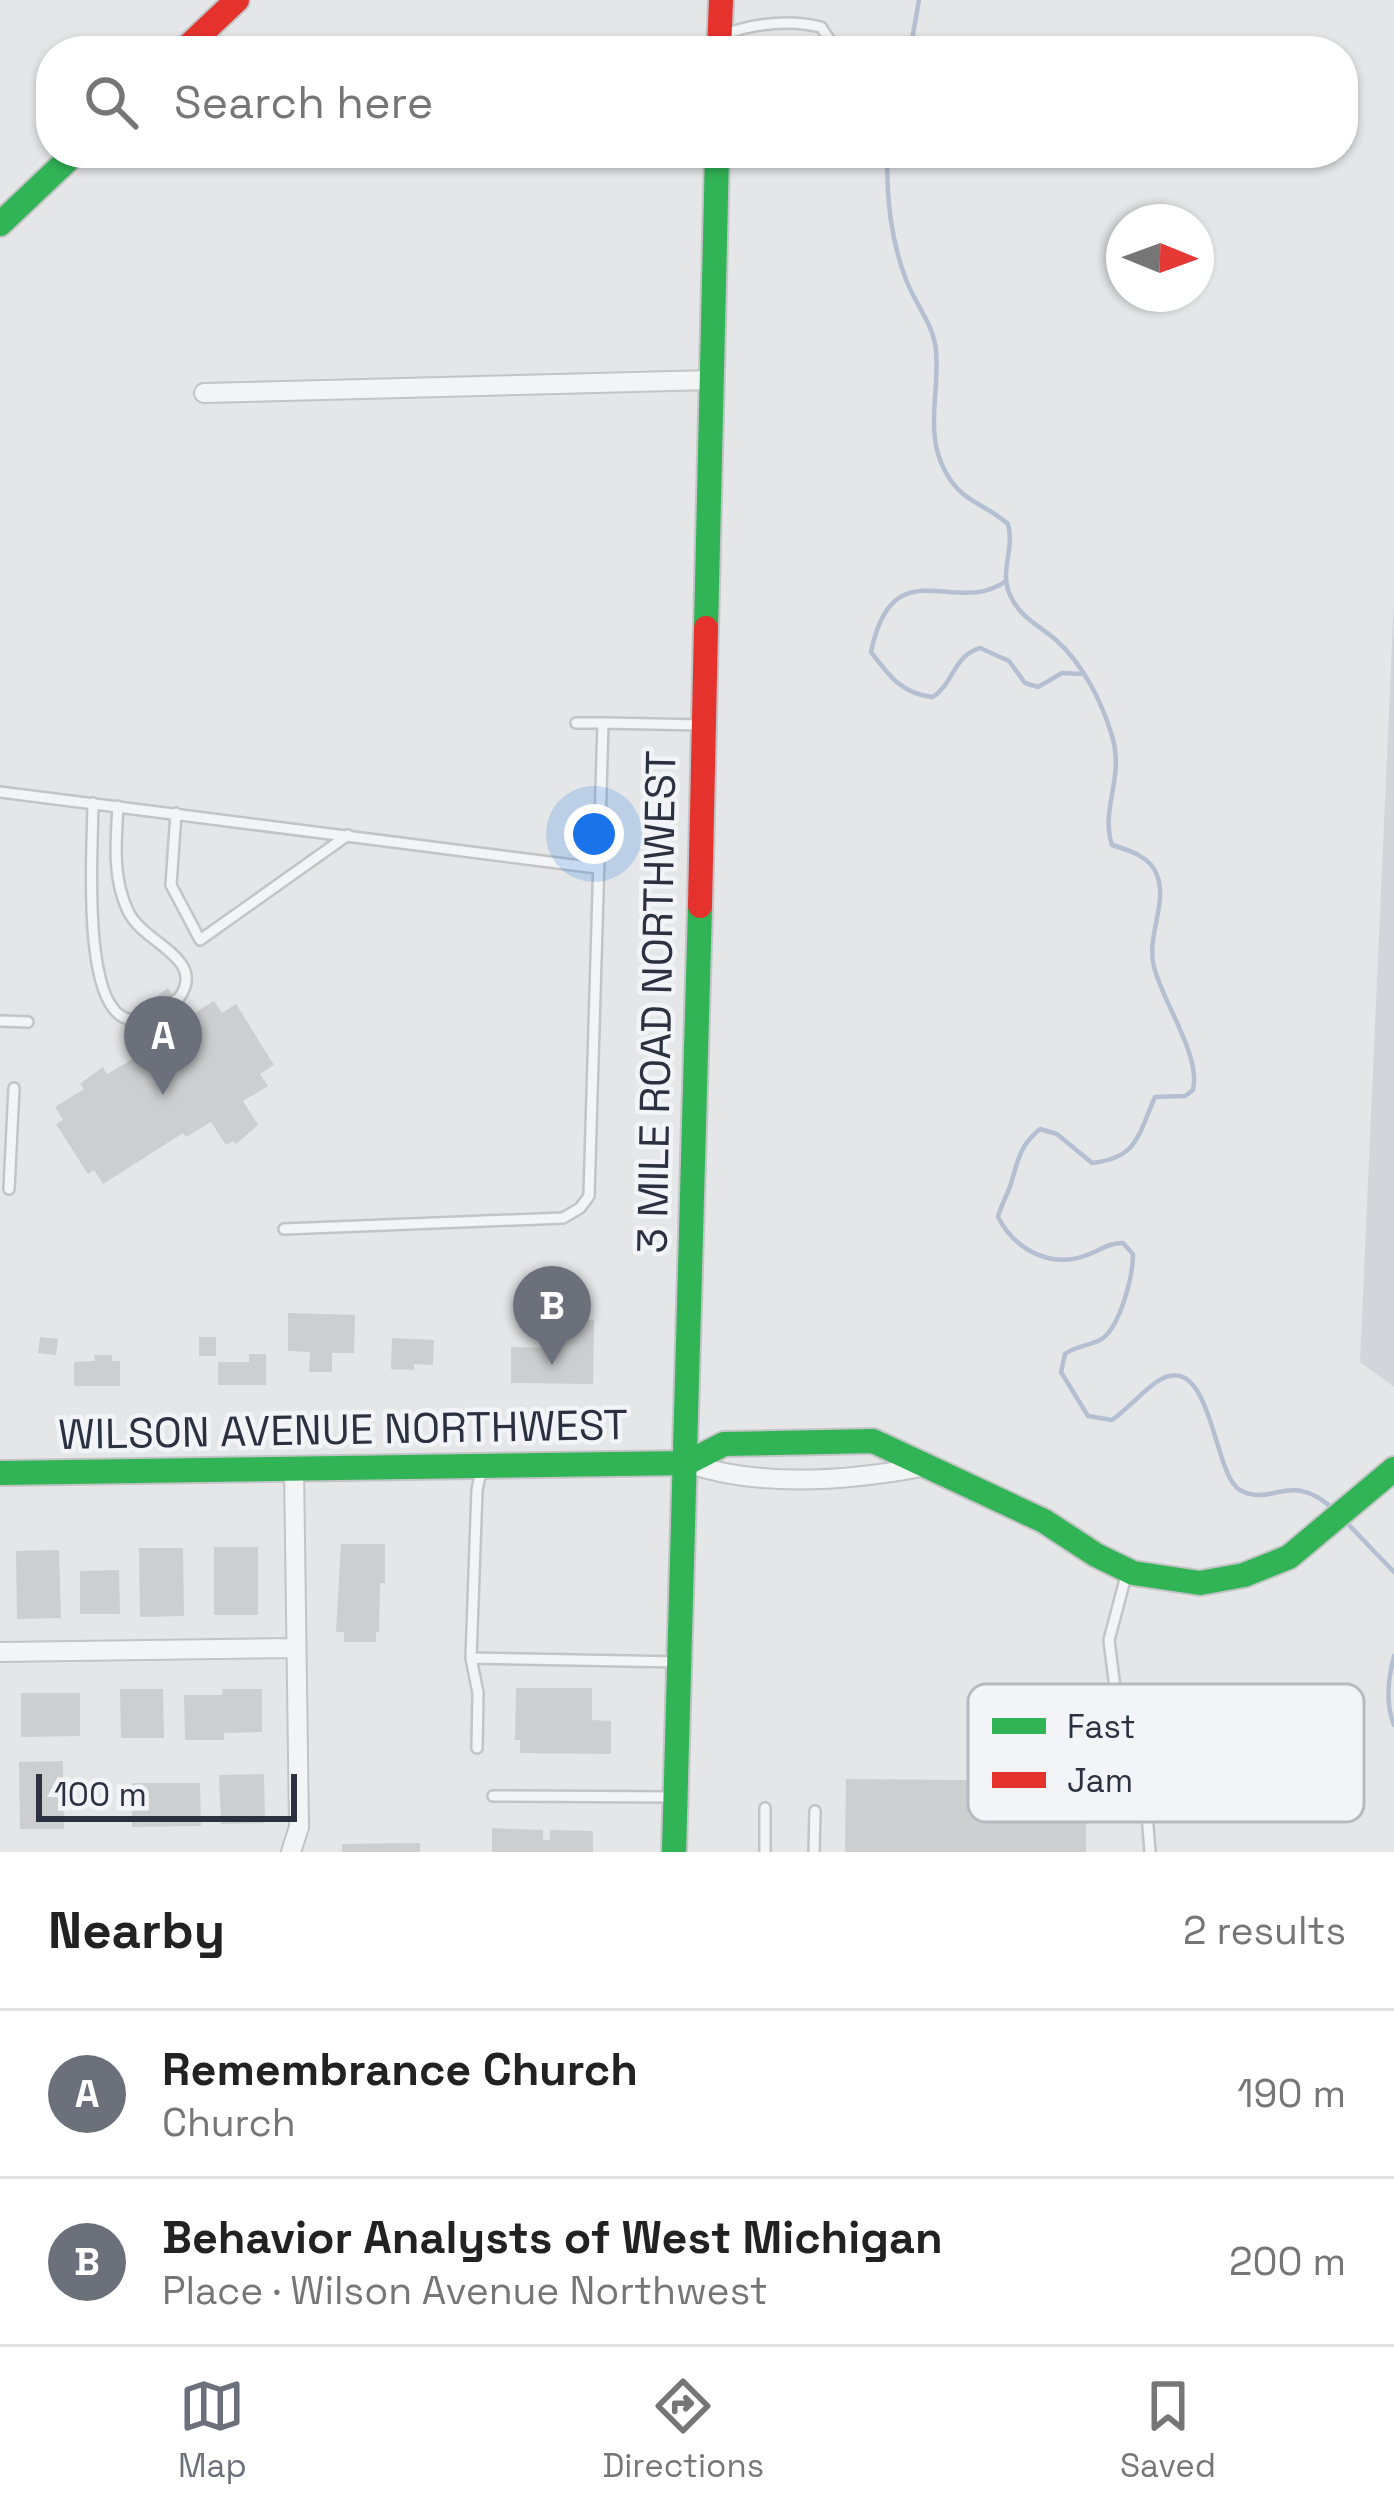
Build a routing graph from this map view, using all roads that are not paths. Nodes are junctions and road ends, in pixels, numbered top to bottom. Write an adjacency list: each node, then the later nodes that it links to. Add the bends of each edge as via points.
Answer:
1 (237, 0): 3 (street)
2 (721, 0): 4 (street)
3 (199, 36)
4 (719, 36)
5 (732, 36): 6 (lane, via 752,25 799,22)
6 (827, 36)
7 (59, 168): 9 (street)
8 (717, 168): 10 (street, 3 MILE ROAD NORTHWEST)
9 (0, 224)
10 (711, 380): 11 (street); 14 (street, 3 MILE ROAD NORTHWEST)
11 (204, 393)
12 (576, 723): 13 (lane)
13 (603, 723): 14 (lane); 20 (lane)
14 (702, 725): 28 (street, 3 MILE ROAD NORTHWEST)
15 (0, 792): 16 (lane)
16 (93, 803): 17 (lane); 22 (lane, via 91,920 110,1003 134,1020 179,998 188,978)
17 (118, 806): 18 (lane); 22 (lane, via 115,870 128,914)
18 (176, 813): 19 (lane); 21 (lane, via 170,885)
19 (348, 835): 20 (lane); 21 (lane)
20 (597, 868): 27 (lane, via 589,1196 580,1208 563,1219)
21 (200, 940): 22 (lane)
22 (178, 958)
23 (0, 1022): 24 (lane)
24 (28, 1022)
25 (14, 1088): 26 (lane)
26 (9, 1189)
27 (284, 1229)
28 (687, 1463): 29 (street, WILSON AVENUE NORTHWEST); 30 (street, via 724,1475 837,1478); 30 (street, WILSON AVENUE NORTHWEST, via 724,1444 873,1441); 38 (street, 3 MILE ROAD NORTHWEST)
29 (482, 1466): 31 (street, WILSON AVENUE NORTHWEST); 37 (lane)
30 (922, 1467): 34 (street, WILSON AVENUE NORTHWEST, via 1045,1520)
31 (294, 1468): 33 (street, WILSON AVENUE NORTHWEST); 35 (street)
32 (1394, 1469): 34 (street, via 1289,1556 1244,1575 1200,1583)
33 (0, 1473)
34 (1127, 1570): 39 (lane, via 1108,1640)
35 (296, 1648): 36 (street); 46 (street)
36 (0, 1652)
37 (471, 1658): 38 (lane); 40 (lane)
38 (679, 1662): 42 (street, 3 MILE ROAD NORTHWEST)
39 (1114, 1684)
40 (477, 1748)
41 (493, 1796): 42 (lane)
42 (675, 1797): 47 (street, 3 MILE ROAD NORTHWEST)
43 (765, 1808): 48 (lane)
44 (814, 1811): 49 (lane)
45 (1148, 1822): 50 (lane)
46 (294, 1848)
47 (674, 1852)
48 (765, 1852)
49 (814, 1852)
50 (1150, 1852)

